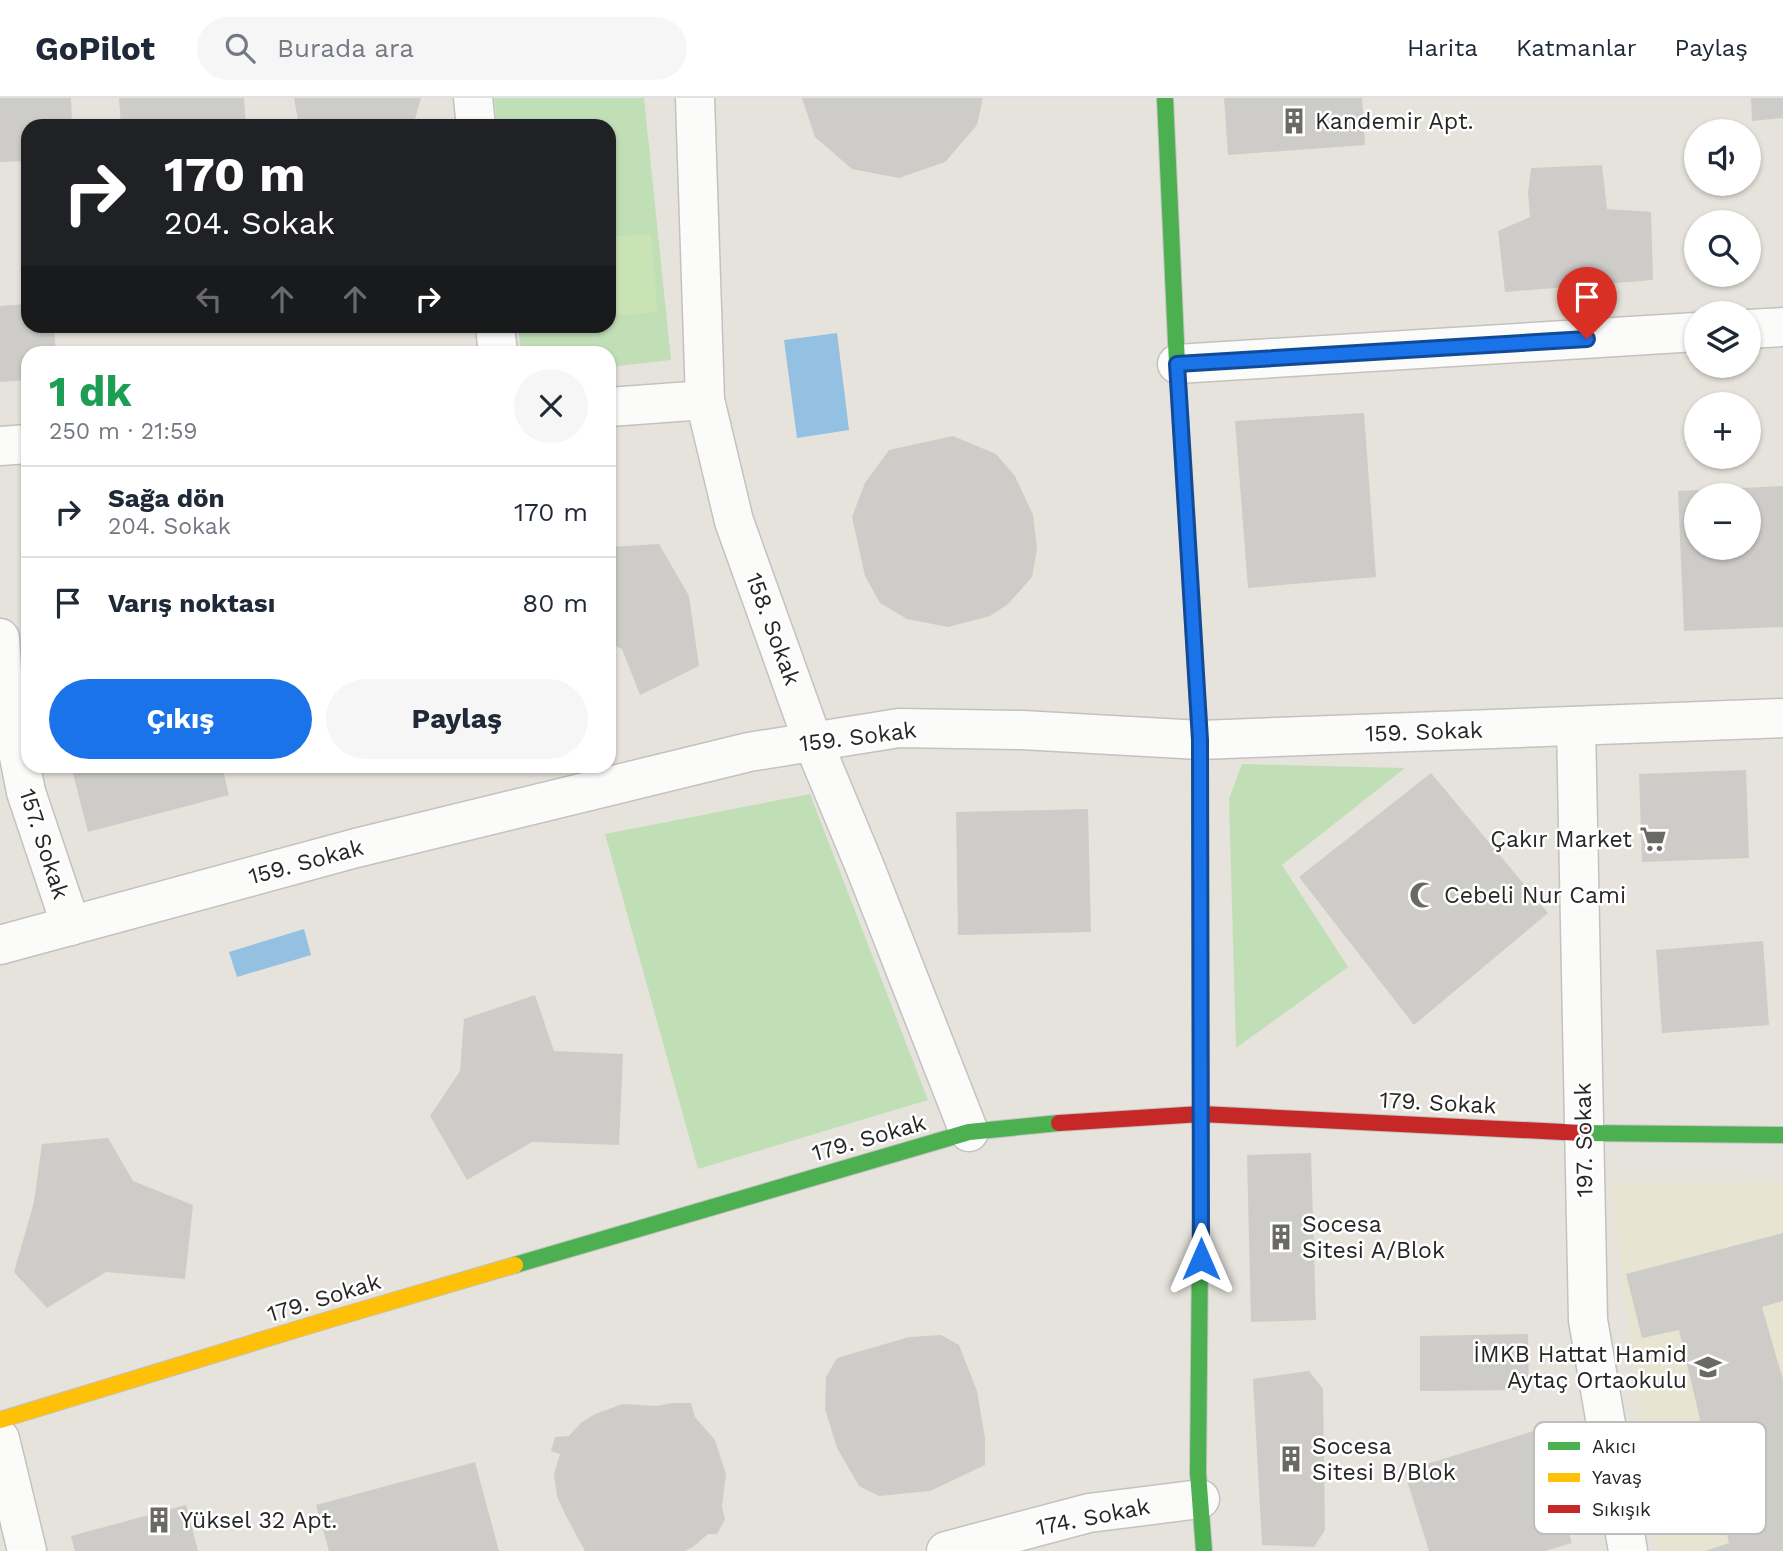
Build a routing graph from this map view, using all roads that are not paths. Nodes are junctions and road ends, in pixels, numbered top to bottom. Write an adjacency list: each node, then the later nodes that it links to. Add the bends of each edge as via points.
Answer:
1 (473, 98): 4 (street)
2 (695, 98): 9 (street, 158. Sokak)
3 (1165, 98): 8 (street)
4 (475, 119)
5 (1783, 327): 6 (street)
6 (1761, 328)
7 (1684, 333): 8 (street)
8 (1177, 364): 16 (street)
9 (705, 400): 10 (street); 17 (street, 158. Sokak, via 734,521)
10 (616, 406)
11 (21, 444): 12 (street)
12 (0, 446)
13 (0, 638): 18 (street, 157. Sokak)
14 (1783, 718): 15 (street, 159. Sokak)
15 (1576, 726): 16 (street, 159. Sokak); 24 (street, 197. Sokak)
16 (1200, 740): 17 (street, 159. Sokak, via 898,728); 22 (street)
17 (813, 742): 20 (street, 159. Sokak, via 750,752 356,848); 23 (street, 158. Sokak)
18 (21, 767)
19 (22, 773): 20 (street, 157. Sokak)
20 (71, 926): 21 (street, 159. Sokak)
21 (0, 945)
22 (1201, 1114): 23 (street, 179. Sokak); 24 (street, 179. Sokak); 29 (street)
23 (970, 1132): 26 (street, 179. Sokak)
24 (1584, 1133): 25 (street, 179. Sokak); 27 (street, 197. Sokak, via 1588,1320)
25 (1783, 1135)
26 (0, 1420)
27 (1606, 1422)
28 (0, 1439): 30 (street)
29 (1200, 1499): 31 (street, 174. Sokak, via 1089,1513); 32 (street)
30 (27, 1551)
31 (946, 1551)
32 (1204, 1551)

